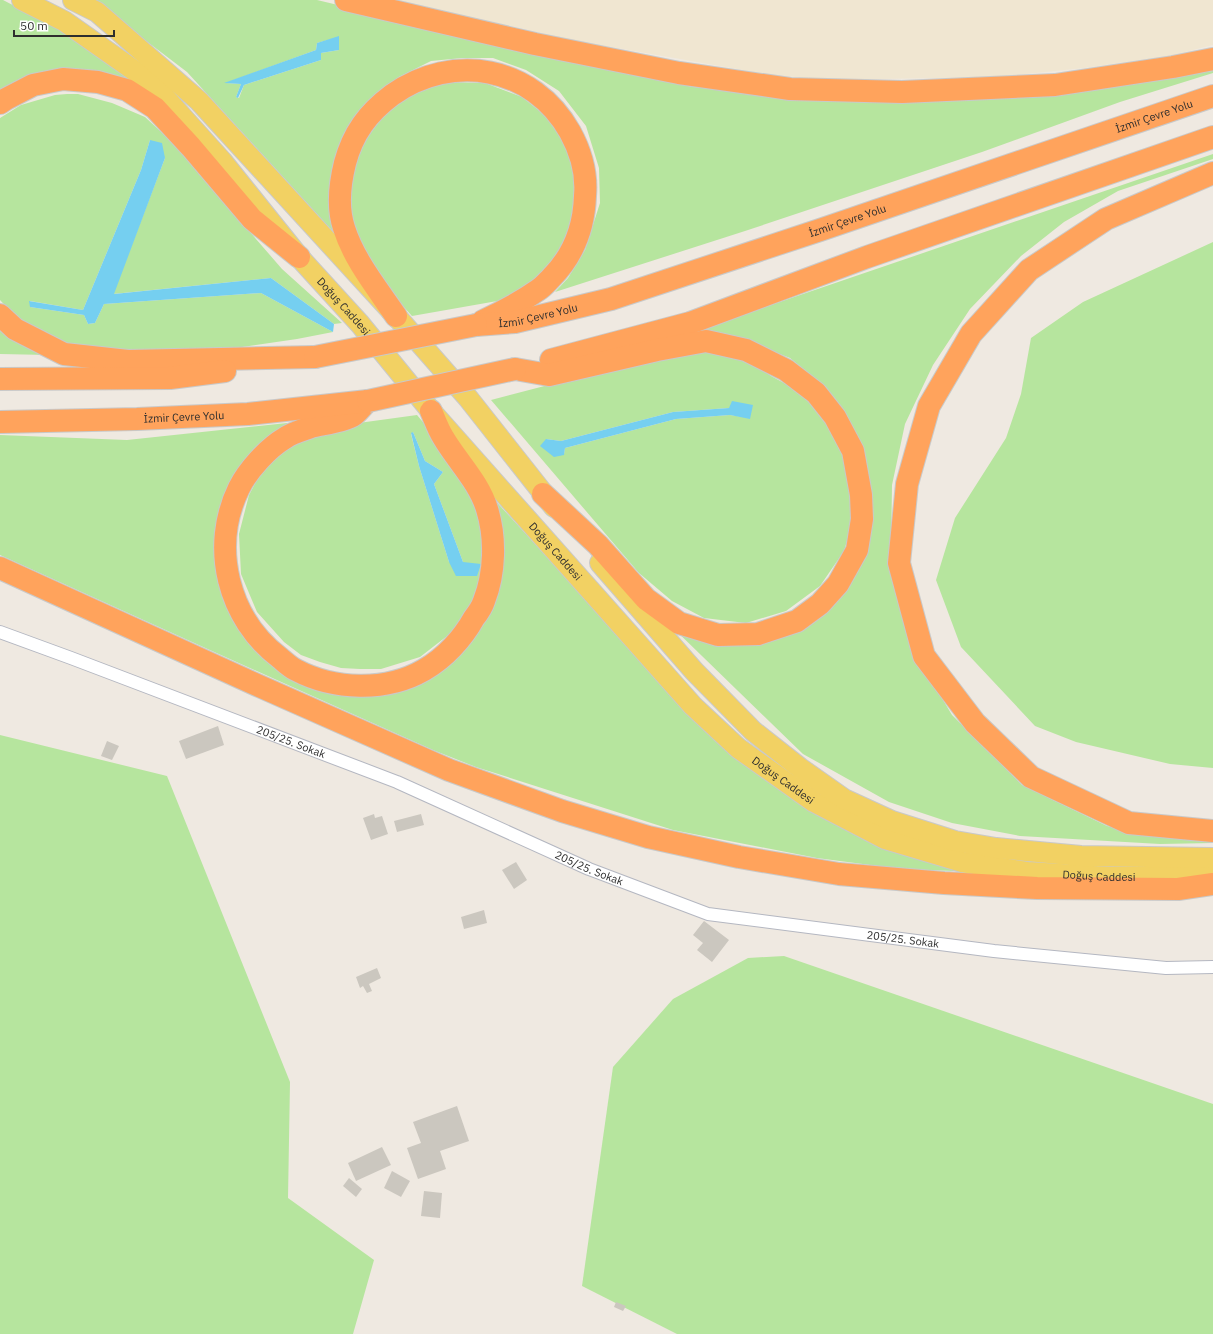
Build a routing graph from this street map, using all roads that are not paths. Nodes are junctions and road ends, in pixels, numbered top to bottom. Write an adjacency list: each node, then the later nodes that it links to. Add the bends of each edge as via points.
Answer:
1 (22, 0): 9 (main road, Doğuş Caddesi, via 64,21 152,83 222,161)
2 (73, 0): 11 (main road, Doğuş Caddesi, via 96,12 198,101)
3 (346, 0): 4 (highway, via 535,44 679,73 790,89 902,92 1055,85)
4 (1213, 59)
5 (1213, 96): 12 (highway, İzmir Çevre Yolu, via 611,299 514,322)
6 (0, 103): 9 (highway, via 33,85 63,79 98,82 127,90 155,108 252,219)
7 (1213, 136): 14 (highway, via 874,254 690,323)
8 (1213, 173): 22 (highway, via 1106,218 1029,270 971,334 929,406 907,484 899,563 924,656 975,723 1031,777 1129,823)
9 (299, 257): 17 (main road, Doğuş Caddesi, via 360,324)
10 (0, 315): 13 (highway, via 15,329 64,354 128,361)
11 (396, 316): 12 (highway, via 355,254 343,228 340,206 341,179 348,153 360,125 381,103 403,87 430,75 479,70 525,85 545,100 562,118 575,141 584,166 586,189 585,211 580,231 558,272 540,290); 19 (main road, Doğuş Caddesi, via 468,398)
12 (476, 325): 13 (highway, bridge)
13 (315, 357): 15 (highway, via 170,378)
14 (515, 369): 16 (highway, İzmir Çevre Yolu, bridge); 19 (highway, via 549,375 706,341 746,350 786,370 816,393 835,417 853,451 861,495 862,520 857,550 838,584 820,604 797,621 758,634 718,635 680,623 646,598 598,545)
15 (0, 379)
16 (368, 400): 17 (highway, via 352,416 311,427 285,438 257,461 240,487 229,513 226,568 243,617 266,647 296,670 330,683 364,686 398,681 425,670 453,648 469,628 484,601 492,574 493,541 487,509); 18 (highway, İzmir Çevre Yolu, via 248,414)
17 (431, 411): 24 (main road, Doğuş Caddesi, via 693,706 738,748 814,802 885,839 962,862 1027,872 1109,877)
18 (0, 422)
19 (542, 494): 23 (main road, Doğuş Caddesi, via 621,588 726,704 753,731 844,799 892,821 955,841 996,848 1081,856)
20 (0, 568): 25 (highway, via 449,770 562,811 648,837 739,857 838,874 944,883 1037,888 1178,889)
21 (0, 632): 26 (street, 205/25. Sokak, via 397,782 589,869 708,914 994,951 1166,968)
22 (1213, 831)
23 (1213, 858)
24 (1213, 877)
25 (1213, 884)
26 (1213, 967)

